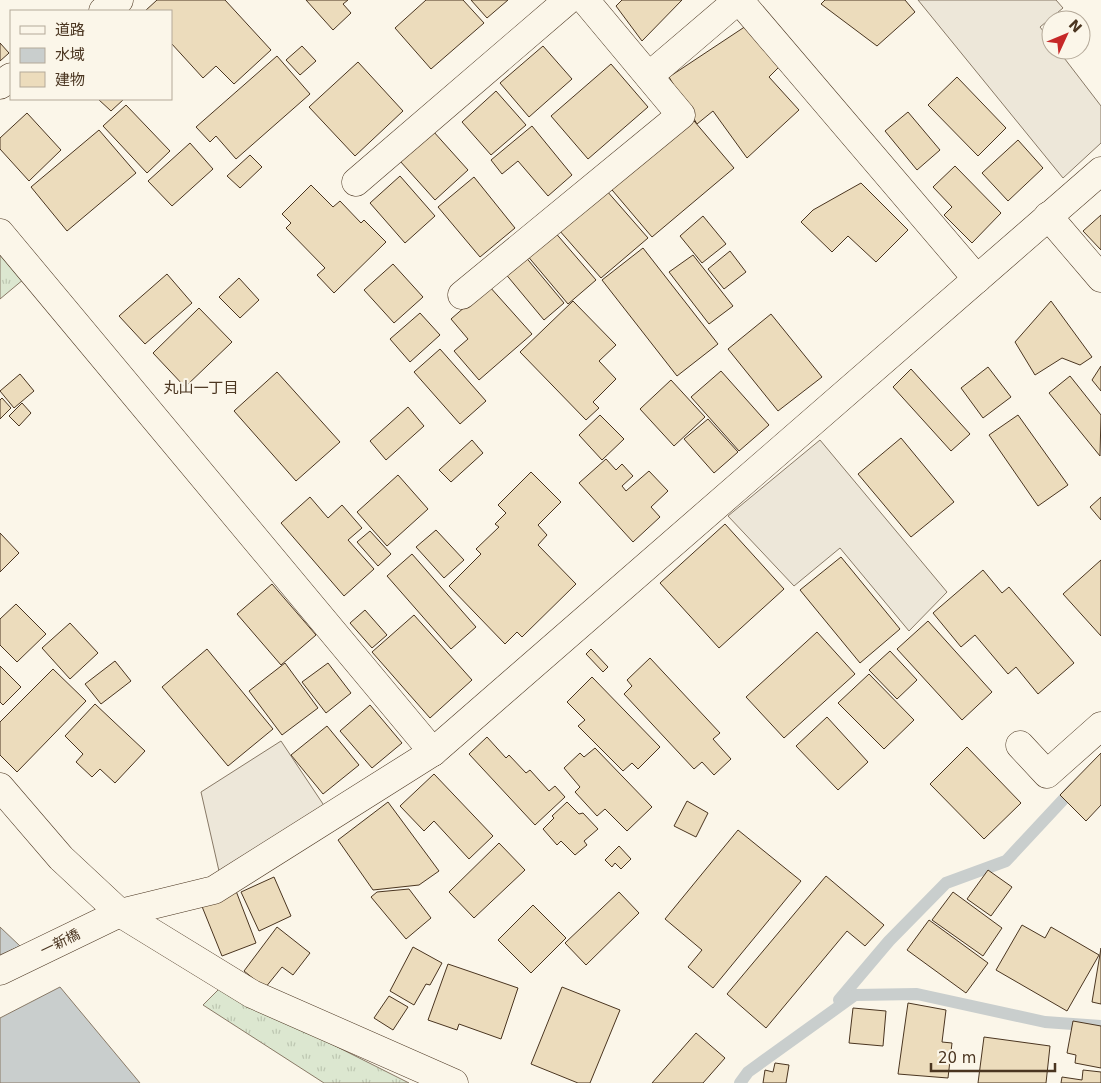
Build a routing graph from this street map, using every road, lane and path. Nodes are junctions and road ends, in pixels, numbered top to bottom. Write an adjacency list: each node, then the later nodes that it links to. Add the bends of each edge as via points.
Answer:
1 (119, 0): 5 (street)
2 (568, 0): 8 (street)
3 (585, 0): 6 (street)
4 (738, 0): 6 (street); 12 (street)
5 (104, 10)
6 (649, 76): 13 (street, via 682,115)
7 (1101, 171): 9 (street, 一新橋)
8 (356, 182)
9 (1048, 216): 11 (street); 12 (street, 一新橋)
10 (0, 233): 16 (street)
11 (1101, 278)
12 (977, 279): 16 (street, 一新橋)
13 (462, 295)
14 (1101, 726): 15 (street, via 1047,774)
15 (1020, 746)
16 (433, 752): 18 (street, 一新橋, via 214,890)
17 (0, 787): 18 (street, via 61,858)
18 (120, 913): 19 (street, 一新橋); 20 (street, via 252,994)
19 (0, 971)
20 (454, 1083)

